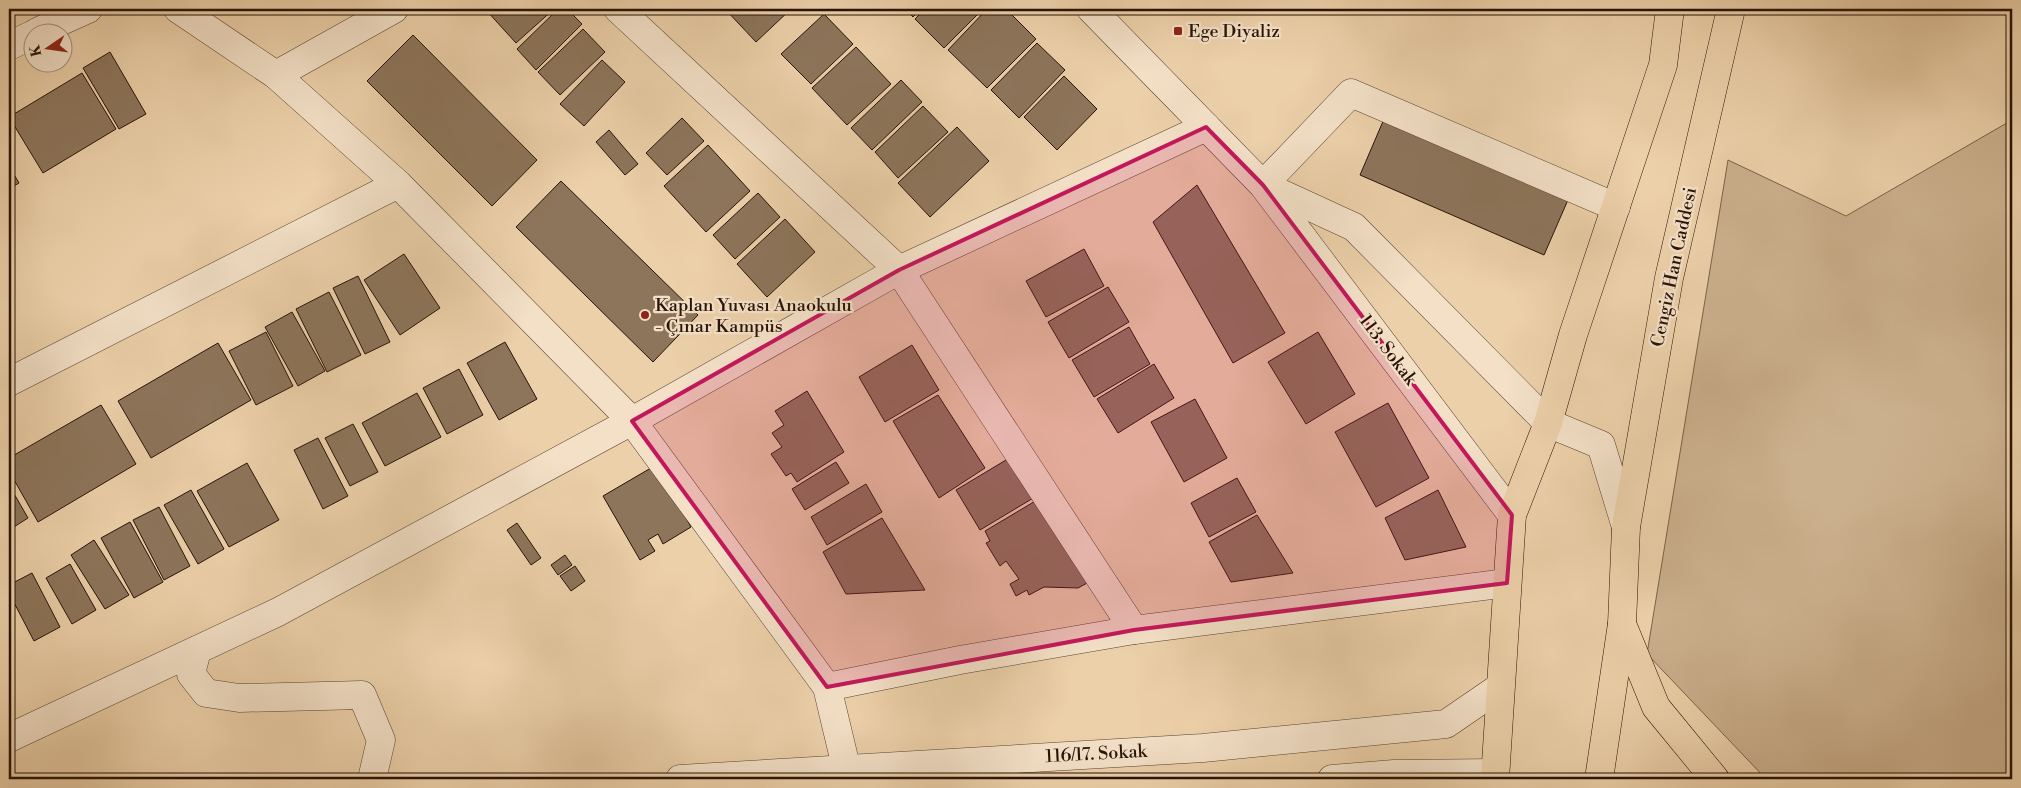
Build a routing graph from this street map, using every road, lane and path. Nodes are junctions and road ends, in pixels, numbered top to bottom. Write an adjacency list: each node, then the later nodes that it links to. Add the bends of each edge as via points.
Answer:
1 (88, 9): 8 (street)
2 (178, 9): 11 (street)
3 (394, 9): 11 (street)
4 (618, 9): 16 (street)
5 (1091, 9): 12 (street, 113. Sokak)
6 (1670, 9): 15 (main road, via 1663,65)
7 (1731, 9): 21 (main road, Cengiz Han Caddesi, via 1669,278)
8 (60, 22)
9 (22, 40): 10 (street)
10 (9, 46)
11 (276, 74): 13 (street)
12 (1206, 127): 14 (street, 113. Sokak); 16 (street)
13 (398, 184): 17 (street); 18 (street)
14 (1263, 185): 15 (street, via 1351,92); 19 (street, 113. Sokak, via 1354,227); 20 (street, 113. Sokak)
15 (1616, 207): 19 (main road, via 1573,335)
16 (899, 270): 18 (street); 24 (street)
17 (9, 382)
18 (632, 421): 25 (street, via 278,612); 26 (street)
19 (1548, 423): 20 (main road); 21 (street, via 1601,445)
20 (1512, 515): 22 (main road)
21 (1626, 527): 23 (main road, Cengiz Han Caddesi)
22 (1507, 583): 24 (street); 27 (main road)
23 (1622, 624): 37 (main road, Cengiz Han Caddesi); 38 (main road, via 1656,707)
24 (1134, 630): 26 (street)
25 (197, 650): 28 (street); 34 (street, via 191,674 206,693 239,698 362,696 380,740)
26 (826, 687): 30 (street)
27 (1500, 687): 29 (street, 116/17. Sokak, via 1446,724 1203,748); 32 (main road)
28 (9, 738)
29 (1058, 768): 30 (street, 116/17. Sokak)
30 (848, 774): 31 (street, 116/17. Sokak)
31 (758, 777): 35 (street, 116/17. Sokak)
32 (1498, 777): 33 (street, via 1394,774)
33 (1365, 778): 36 (street)
34 (372, 779)
35 (680, 779)
36 (1332, 779)
37 (1599, 779)
38 (1715, 779)

